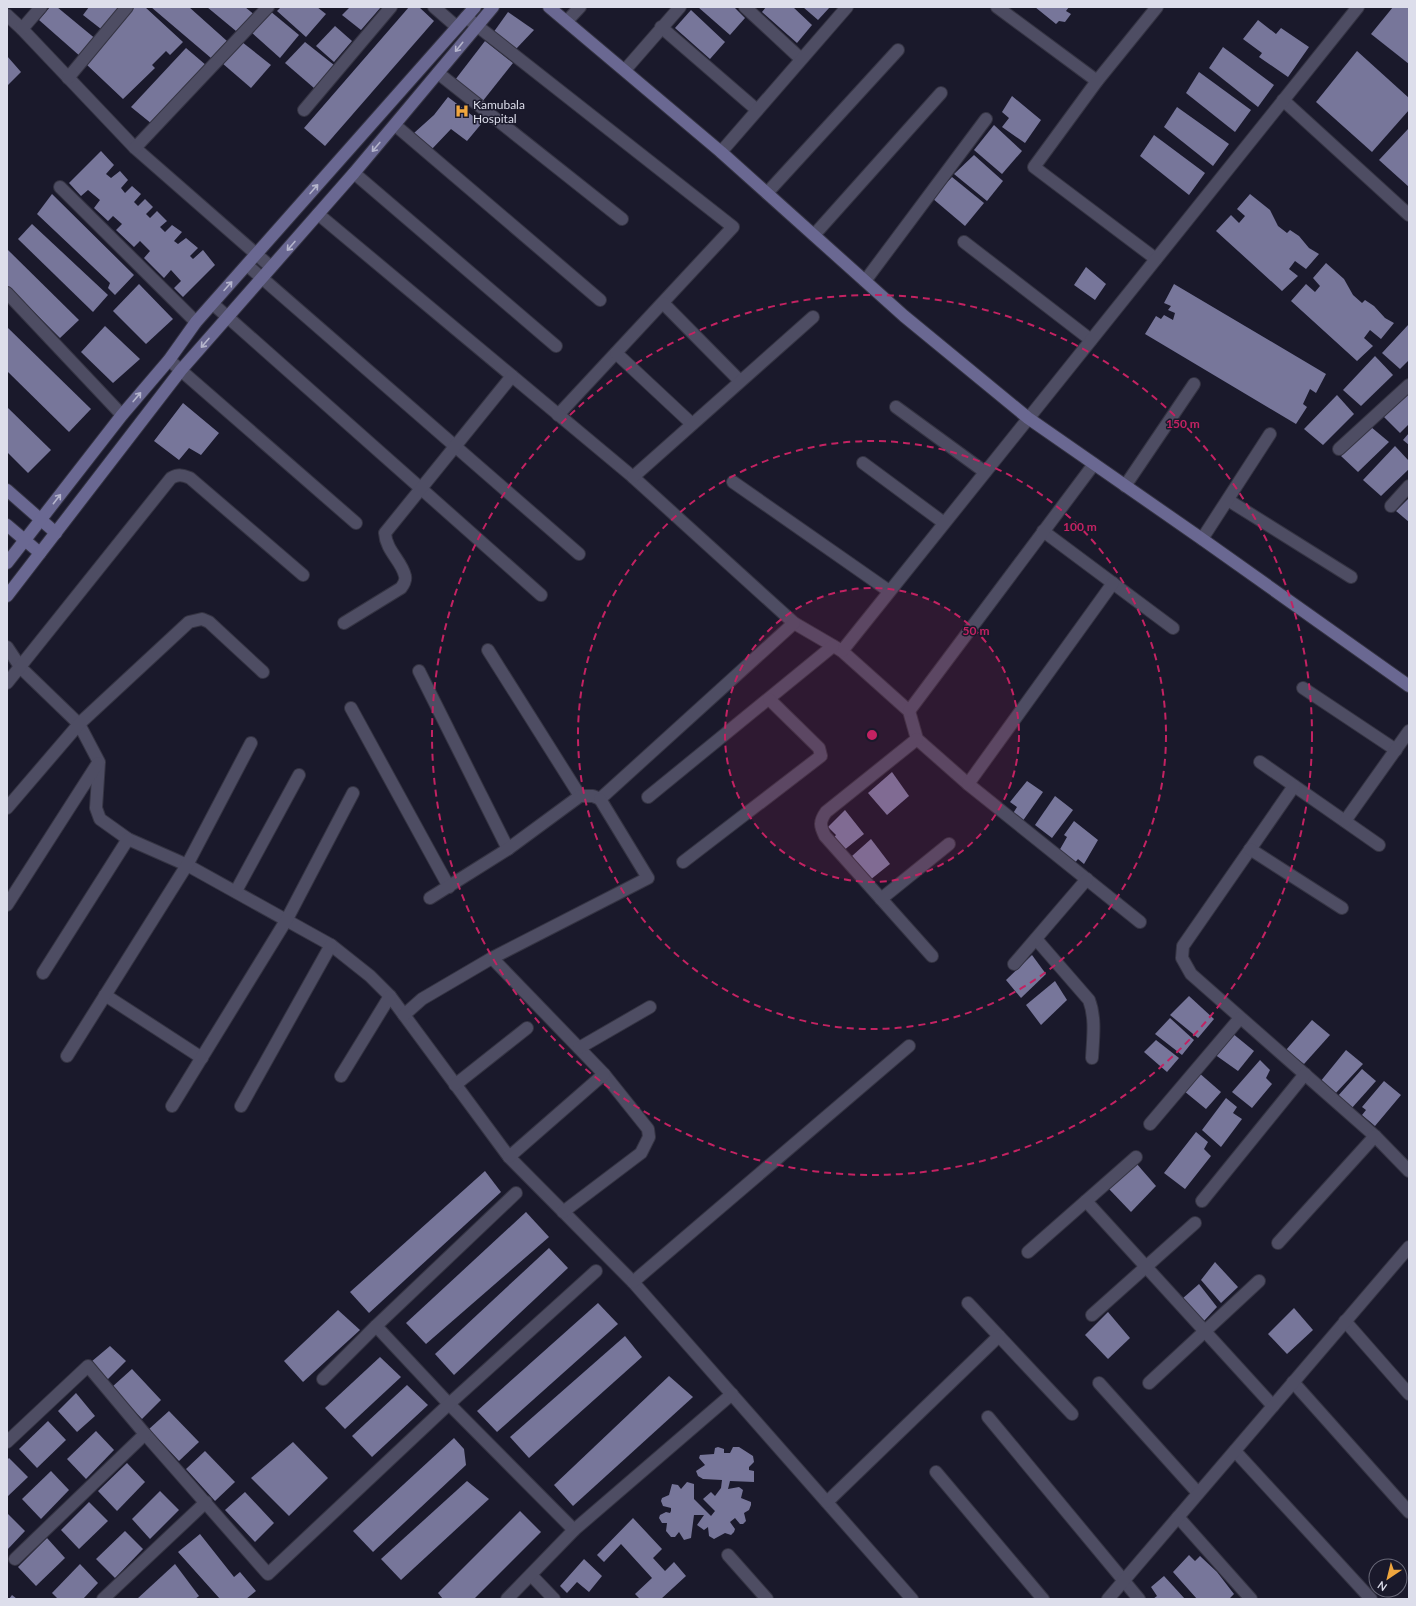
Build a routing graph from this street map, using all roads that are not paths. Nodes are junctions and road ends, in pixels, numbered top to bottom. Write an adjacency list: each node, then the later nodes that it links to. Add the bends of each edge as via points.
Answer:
1 (40, 7): 22 (street)
2 (127, 7): 27 (street)
3 (268, 7): 35 (street)
4 (391, 7): 31 (street)
5 (434, 7): 20 (street)
6 (475, 7): 17 (street)
7 (493, 7): 19 (street)
8 (549, 7): 18 (street)
9 (580, 7): 18 (street)
10 (680, 7): 21 (street)
11 (745, 7): 24 (street)
12 (847, 7): 24 (street)
13 (997, 7): 28 (street)
14 (1157, 7): 28 (street)
15 (1358, 7): 30 (street)
16 (7, 15): 22 (street)
17 (466, 17): 19 (street); 20 (street)
18 (567, 21): 25 (street)
19 (476, 26): 26 (street, one-way to 26); 53 (street, via 734,227)
20 (457, 27): 45 (street, one-way to 20)
21 (661, 27): 25 (street); 32 (street)
22 (22, 29): 27 (street)
23 (898, 50): 39 (street)
24 (802, 59): 32 (street)
25 (625, 70): 36 (street)
26 (438, 74): 34 (street); 42 (street)
27 (68, 78): 35 (street)
28 (1097, 81): 46 (street, via 1034,167)
29 (942, 93): 43 (street)
30 (1283, 100): 41 (street); 46 (street)
31 (304, 110)
32 (757, 110): 36 (street)
33 (986, 119): 50 (street)
34 (395, 125): 37 (street, one-way to 37); 52 (street)
35 (134, 148): 45 (street)
36 (721, 152): 39 (street)
37 (354, 174): 40 (street); 59 (street)
38 (60, 187): 57 (street)
39 (767, 192): 43 (street)
40 (318, 214): 48 (street, one-way to 48); 63 (street)
41 (1409, 215)
42 (622, 218)
43 (814, 235): 50 (street)
44 (964, 242): 58 (street)
45 (257, 255): 47 (street); 48 (street)
46 (1156, 259): 58 (street)
47 (247, 265): 49 (street); 54 (street, one-way to 47)
48 (272, 268): 49 (street)
49 (263, 277): 55 (street); 73 (street)
50 (865, 281): 70 (street)
51 (7, 293): 68 (street)
52 (600, 300)
53 (663, 303): 60 (street); 64 (street)
54 (213, 304): 55 (street); 57 (street)
55 (227, 317): 62 (street, one-way to 62); 83 (street)
56 (813, 317): 64 (street)
57 (196, 322): 61 (street)
58 (1091, 340): 70 (street)
59 (556, 346)
60 (616, 353): 69 (street); 71 (street)
61 (169, 360): 62 (street); 68 (street, one-way to 61)
62 (181, 370): 87 (street); 91 (street)
63 (512, 376): 69 (street); 73 (street)
64 (740, 381): 71 (street)
65 (1194, 384): 80 (street)
66 (1409, 385): 74 (street)
67 (896, 407): 77 (street)
68 (122, 415): 86 (street, one-way to 68)
69 (558, 415): 78 (street)
70 (1028, 418): 76 (street); 77 (street)
71 (692, 424): 78 (street)
72 (1270, 434): 84 (street)
73 (455, 446): 83 (street); 95 (street)
74 (1339, 450)
75 (863, 463): 88 (street)
76 (1094, 464): 80 (street); 90 (street)
77 (985, 472): 88 (street)
78 (632, 477): 103 (street)
79 (733, 482): 100 (street)
80 (1125, 486): 92 (street)
81 (1409, 486): 85 (street)
82 (7, 490): 86 (street)
83 (422, 490): 101 (street); 104 (street, via 385,533 385,541 405,576 405,583)
84 (1228, 500): 92 (street); 98 (street)
85 (1392, 506)
86 (41, 520): 91 (street); 93 (street)
87 (356, 523)
88 (944, 523): 100 (street)
89 (7, 524): 93 (street)
90 (1043, 531): 99 (street); 117 (street)
91 (56, 533): 94 (street)
92 (1202, 539): 113 (street)
93 (26, 540): 94 (street); 96 (street)
94 (40, 553): 102 (street)
95 (579, 554)
96 (7, 563)
97 (303, 575): 109 (street, via 190,478 177,475 171,478)
98 (1350, 577)
99 (1112, 583): 105 (street); 126 (street)
100 (889, 591): 107 (street)
101 (541, 595)
102 (7, 596)
103 (794, 623): 107 (street); 131 (street)
104 (344, 624)
105 (1173, 628)
106 (7, 647): 109 (street)
107 (838, 648): 115 (street); 117 (street)
108 (488, 650): 129 (street)
109 (21, 668): 112 (street); 118 (street)
110 (419, 671): 137 (street)
111 (263, 672): 118 (street, via 209,622 195,620 189,622)
112 (7, 683)
113 (1409, 686)
114 (1303, 688): 122 (street)
115 (769, 699): 130 (street); 139 (street, via 819,748 820,756)
116 (351, 708): 142 (street)
117 (909, 711): 120 (street)
118 (79, 724): 123 (street); 132 (street)
119 (1409, 731): 122 (street)
120 (917, 739): 126 (street); 145 (street, via 826,812 820,820 820,828 825,836)
121 (251, 743): 140 (street)
122 (1396, 750): 133 (street)
123 (99, 762): 134 (street, via 96,808 100,819); 146 (street)
124 (1260, 762): 127 (street)
125 (299, 775): 143 (street)
126 (968, 784): 141 (street)
127 (1294, 786): 133 (street); 138 (street)
128 (353, 793): 148 (street)
129 (580, 796): 131 (street); 137 (street)
130 (648, 797)
131 (600, 799): 153 (street, via 648,878)
132 (7, 808)
133 (1345, 821): 136 (street)
134 (128, 839): 140 (street); 155 (street)
135 (949, 844): 145 (street)
136 (1379, 845)
137 (508, 849): 142 (street)
138 (1250, 849): 147 (street); 160 (street, via 1183,946 1182,958 1191,974)
139 (683, 862)
140 (188, 865): 143 (street); 156 (street)
141 (1087, 879): 149 (street); 150 (street)
142 (449, 887): 144 (street)
143 (236, 891): 148 (street)
144 (430, 898)
145 (881, 899): 152 (street)
146 (7, 905)
147 (1342, 908)
148 (287, 919): 151 (street); 165 (street)
149 (1140, 922)
150 (1036, 940): 154 (street); 166 (street, via 1090,1000 1093,1008)
151 (331, 945): 157 (street, via 370,976); 172 (street)
152 (932, 956)
153 (492, 958): 159 (street, via 422,999); 163 (street)
154 (1014, 964)
155 (42, 974)
156 (105, 995): 164 (street); 165 (street)
157 (390, 996): 159 (street); 169 (street)
158 (650, 1007): 163 (street)
159 (404, 1016): 170 (street)
160 (1240, 1018): 168 (street); 173 (street)
161 (527, 1028): 170 (street)
162 (909, 1046): 189 (street)
163 (579, 1048): 167 (street)
164 (67, 1056)
165 (202, 1058): 171 (street)
166 (1092, 1058)
167 (604, 1074): 175 (street); 181 (street, via 648,1129 649,1137 641,1153)
168 (1305, 1074): 174 (street); 180 (street)
169 (341, 1076)
170 (455, 1085): 175 (street)
171 (172, 1106)
172 (241, 1106)
173 (1150, 1124)
174 (1375, 1136): 177 (street); 183 (street)
175 (509, 1157): 181 (street)
176 (1136, 1157): 179 (street)
177 (1409, 1171)
178 (516, 1193): 193 (street)
179 (1086, 1201): 185 (street); 186 (street)
180 (1202, 1201)
181 (564, 1212): 189 (street)
182 (1194, 1223): 186 (street)
183 (1278, 1243)
184 (1409, 1247): 192 (street)
185 (1028, 1252)
186 (1146, 1266): 191 (street); 194 (street)
187 (596, 1271): 202 (street)
188 (1259, 1280): 194 (street)
189 (633, 1282): 200 (street)
190 (968, 1303): 195 (street)
191 (1092, 1315)
192 (1345, 1321): 197 (street); 201 (street)
193 (376, 1326): 196 (street); 202 (street)
194 (1205, 1330): 199 (street); 203 (street)
195 (999, 1336): 204 (street); 212 (street)
196 (323, 1379)
197 (1293, 1382): 203 (street); 213 (street)
198 (1098, 1383): 210 (street)
199 (1149, 1383)
200 (732, 1394): 212 (street); 215 (street)
201 (1409, 1394)
202 (449, 1404): 211 (street, via 268,1574); 215 (street)
203 (1273, 1406): 208 (street)
204 (1072, 1414)
205 (988, 1417): 219 (street)
206 (145, 1434): 207 (street, via 88,1366); 211 (street); 217 (street)
207 (7, 1442)
208 (1235, 1451): 210 (street); 229 (street)
209 (936, 1472): 225 (street)
210 (1198, 1493): 214 (street)
211 (206, 1502): 220 (street)
212 (827, 1502): 224 (street)
213 (1409, 1512)
214 (1178, 1517): 219 (street); 228 (street)
215 (574, 1530): 218 (street)
216 (728, 1555): 223 (street)
217 (15, 1559)
218 (531, 1575): 221 (street); 222 (street)
219 (1124, 1580): 226 (street); 227 (street)
220 (103, 1599)
221 (507, 1599)
222 (554, 1599)
223 (767, 1599)
224 (912, 1599)
225 (1043, 1599)
226 (1108, 1599)
227 (1139, 1599)
228 (1251, 1599)
229 (1371, 1599)

